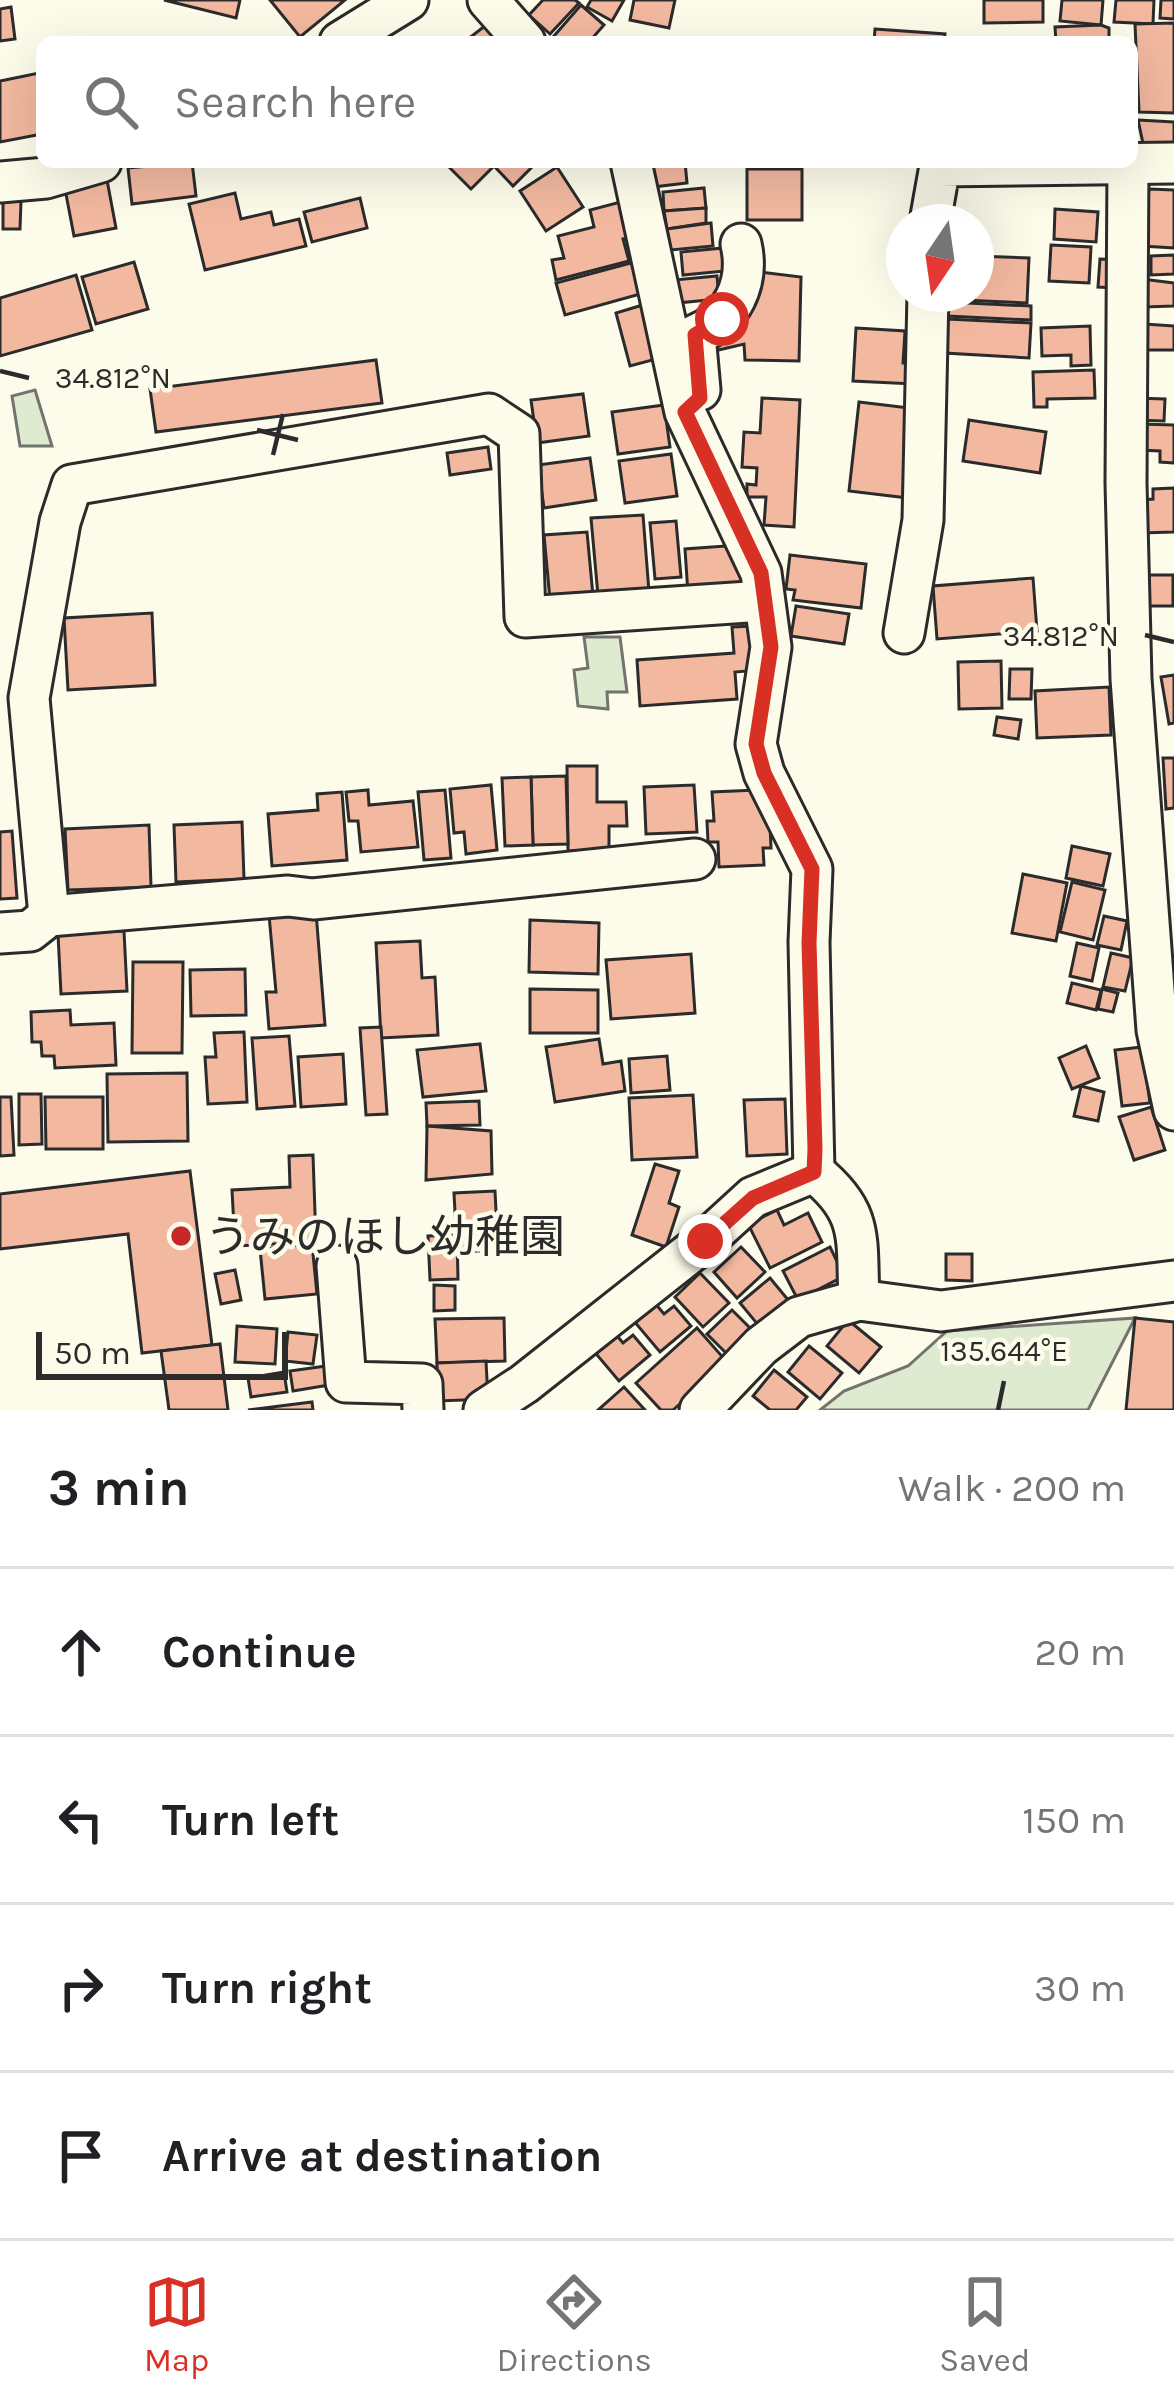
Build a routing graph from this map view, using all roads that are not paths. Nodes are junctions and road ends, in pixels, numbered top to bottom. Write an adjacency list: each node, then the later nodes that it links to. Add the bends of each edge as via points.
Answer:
1 (408, 0): 3 (street)
2 (488, 0): 4 (street)
3 (350, 36)
4 (520, 36)
5 (1174, 163): 6 (street)
6 (1138, 165)
7 (80, 168): 11 (street)
8 (632, 168): 15 (street)
9 (940, 168): 12 (street)
10 (1128, 168): 19 (street, via 1131,679)
11 (0, 182)
12 (933, 204)
13 (741, 244): 15 (street, via 741,290 722,319 695,335 700,398)
14 (928, 312): 17 (street, via 923,520)
15 (685, 412): 16 (street, via 748,539)
16 (764, 601): 20 (street, via 525,617 520,434 490,415 72,485 29,698); 24 (street, via 771,647 756,744 812,869)
17 (904, 633)
18 (695, 860): 20 (street)
19 (1160, 885): 22 (street, via 1157,1030)
20 (49, 916): 21 (street, via 30,931)
21 (0, 933)
22 (1170, 1059): 23 (street)
23 (1174, 1110)
24 (814, 1172): 27 (street, via 840,1192 854,1217); 28 (street, via 753,1198)
25 (337, 1266): 29 (street, via 346,1382 422,1384)
26 (1174, 1281): 27 (street, via 941,1311)
27 (859, 1300): 31 (street, via 799,1317)
28 (532, 1397): 30 (street)
29 (423, 1410)
30 (484, 1410)
31 (700, 1410)

